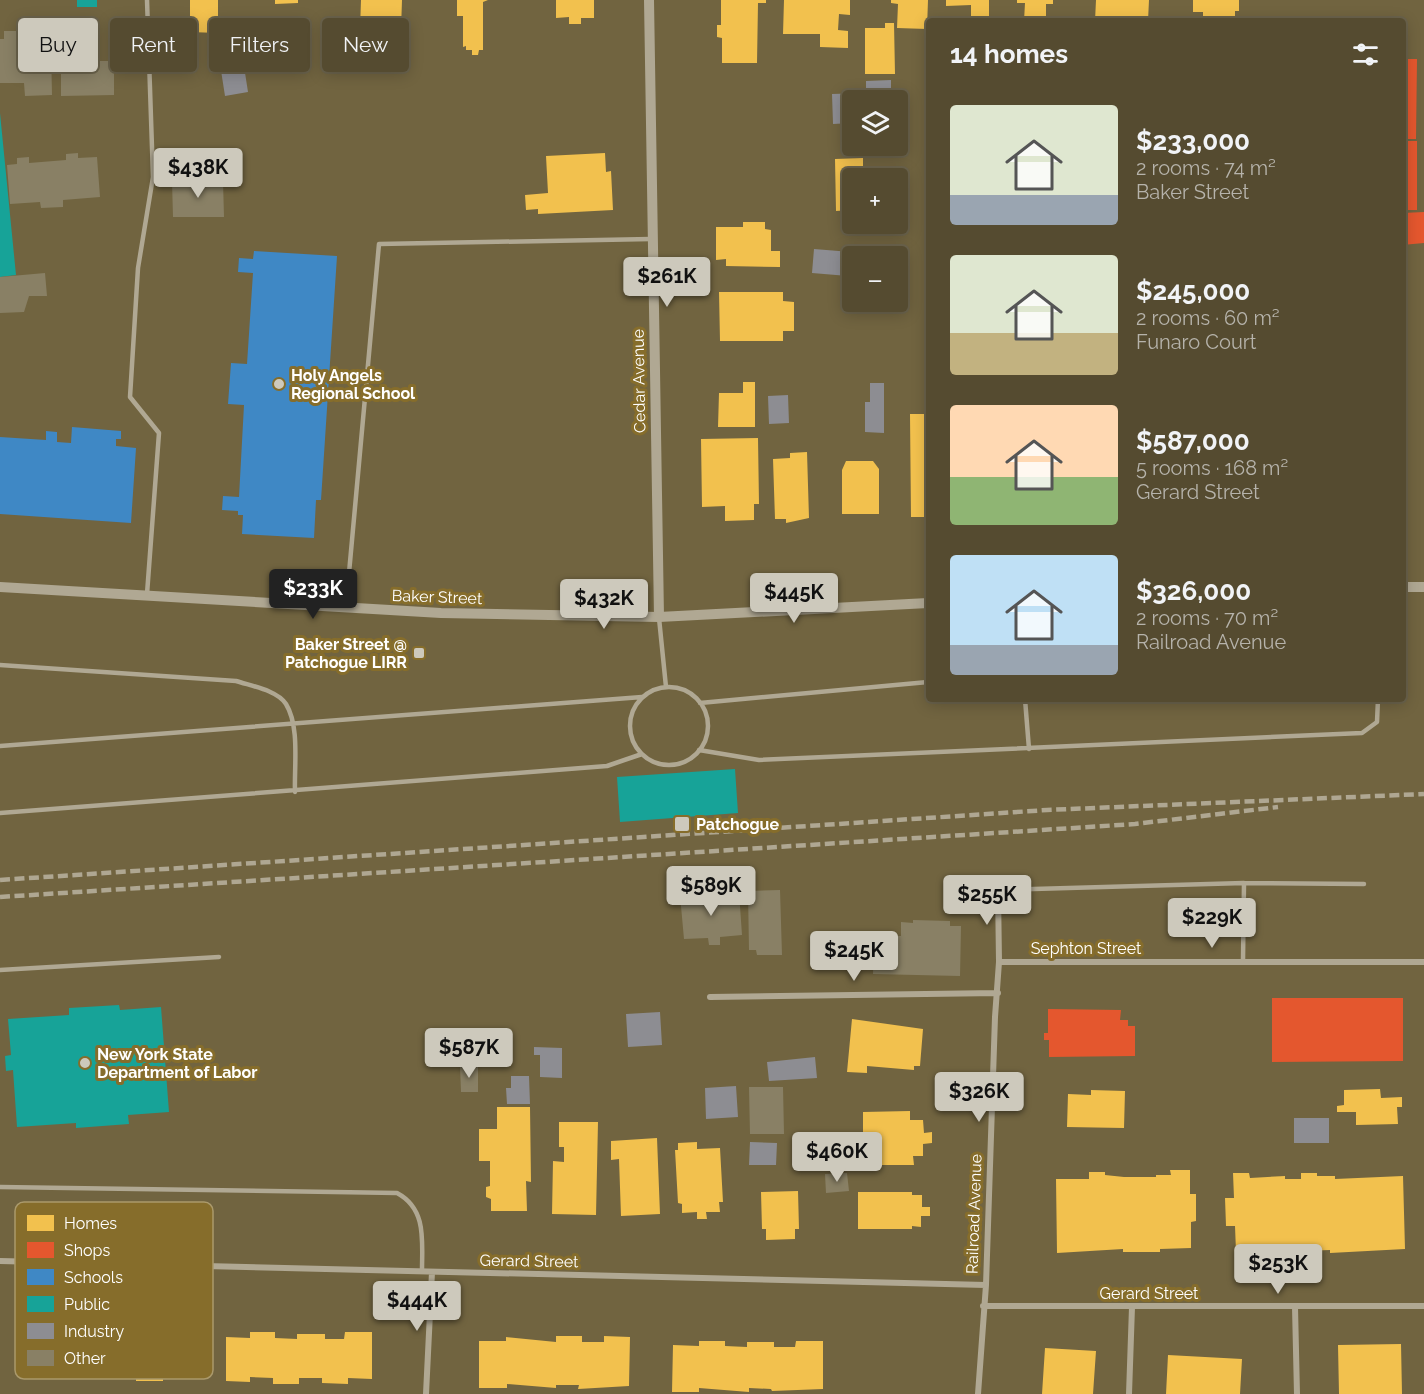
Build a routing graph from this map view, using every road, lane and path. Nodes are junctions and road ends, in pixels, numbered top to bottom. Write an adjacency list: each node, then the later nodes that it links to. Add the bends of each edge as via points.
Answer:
1 (147, 0): 7 (lane, via 153,177 138,267 130,397 159,433)
2 (649, 0): 3 (street, Cedar Avenue)
3 (651, 239): 9 (lane, via 379,244); 10 (street, Cedar Avenue)
4 (0, 587): 7 (street, Baker Street)
5 (1406, 587): 6 (street)
6 (1424, 587)
7 (147, 597): 9 (street, Baker Street)
8 (926, 603): 10 (street, Baker Street)
9 (346, 608): 10 (street, Baker Street)
10 (658, 617): 13 (lane)
11 (0, 665): 18 (lane, via 236,681 268,691 285,703)
12 (926, 682): 17 (lane)
13 (666, 687): 14 (lane); 17 (lane, via 679,688)
14 (642, 697): 18 (lane); 22 (lane, via 630,719 630,732)
15 (1025, 702): 20 (lane)
16 (1378, 702): 20 (lane, via 1377,722 1362,733)
17 (700, 703): 21 (lane, via 708,727)
18 (293, 723): 19 (lane); 23 (lane)
19 (0, 746)
20 (1029, 748): 21 (lane, via 759,760)
21 (699, 750): 22 (lane, via 690,759 665,765)
22 (642, 754): 23 (lane, via 607,766)
23 (295, 792): 24 (lane)
24 (0, 813)
25 (1244, 884): 26 (lane); 27 (lane); 29 (lane)
26 (1364, 884)
27 (998, 890): 30 (street, Railroad Avenue)
28 (219, 957): 32 (lane)
29 (1243, 960): 30 (street, Sephton Street); 31 (street, Sephton Street)
30 (999, 962): 33 (street, Railroad Avenue)
31 (1424, 962)
32 (0, 970)
33 (999, 993): 34 (street); 41 (street, Railroad Avenue)
34 (710, 997)
35 (0, 1187): 39 (lane, via 397,1193 409,1199 422,1226)
36 (0, 1261): 37 (street, Gerard Street)
37 (15, 1261)
38 (213, 1266): 39 (street, Gerard Street)
39 (422, 1271): 40 (street, Gerard Street)
40 (432, 1272): 41 (street, Gerard Street); 46 (street)
41 (986, 1285): 42 (street, Railroad Avenue)
42 (983, 1306): 45 (street, Gerard Street); 47 (street, Railroad Avenue)
43 (1295, 1306): 44 (street, Gerard Street); 45 (street, Gerard Street); 49 (street)
44 (1424, 1306)
45 (1132, 1307): 48 (street)
46 (426, 1394)
47 (978, 1394)
48 (1129, 1394)
49 (1297, 1394)

